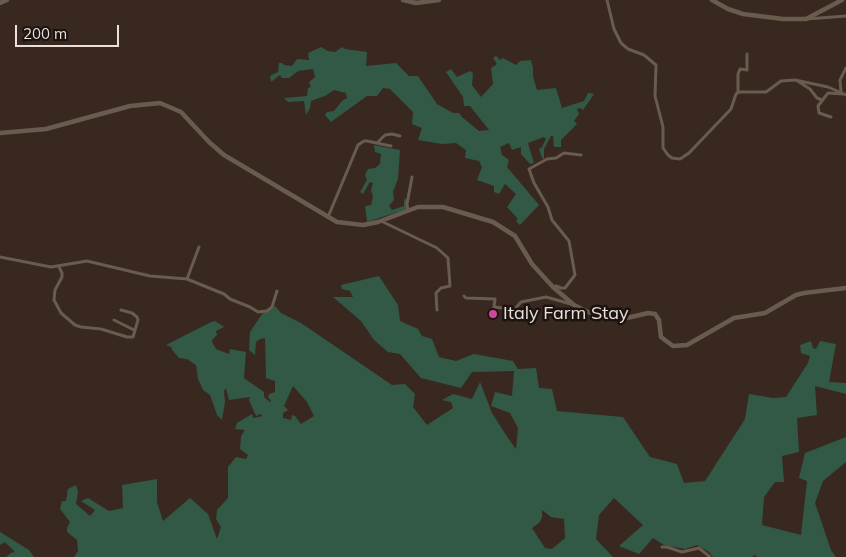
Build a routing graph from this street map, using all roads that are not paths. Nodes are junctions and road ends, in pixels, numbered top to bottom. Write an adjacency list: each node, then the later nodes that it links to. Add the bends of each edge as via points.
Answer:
1 (7, 0): 7 (street)
2 (403, 0): 3 (street, via 416,4)
3 (439, 0)
4 (607, 0): 13 (street, via 621,43 656,65 656,101 663,127 663,148 668,156 680,160 690,153 731,109)
5 (712, 0): 9 (street, via 742,14)
6 (842, 0): 9 (street)
7 (0, 3)
8 (846, 16): 9 (street)
9 (806, 19)
10 (747, 54): 13 (street, via 747,70 740,69 738,74)
11 (846, 68): 14 (street, via 840,80)
12 (795, 80): 13 (street, via 781,81 766,92); 14 (street); 15 (street)
13 (738, 92)
14 (844, 94): 15 (street, via 830,92)
15 (822, 100): 16 (street, via 818,111)
16 (831, 118)
17 (0, 133): 24 (street, via 46,128 130,106 160,103 181,112 224,155)
18 (400, 136): 19 (street, via 386,135)
19 (376, 143): 20 (street); 24 (street, via 364,141 358,145)
20 (391, 146)
21 (581, 155): 30 (street, via 564,153 556,158 547,158 529,169 552,220 569,241 575,275 565,288)
22 (412, 177): 23 (street)
23 (408, 210): 25 (street); 30 (street, via 443,207 493,222 515,236 532,264)
24 (328, 218): 25 (street, via 363,225)
25 (380, 221): 37 (street, via 438,248 448,258 450,286 436,293)
26 (199, 247): 29 (street)
27 (0, 257): 28 (street)
28 (59, 267): 29 (street, via 87,261 150,276); 40 (street, via 62,278 54,290 54,300 70,322 127,337 133,337)
29 (188, 279): 32 (street, via 258,312 267,311 272,306)
30 (553, 287): 34 (street)
31 (846, 288): 34 (street, via 796,295 765,312 734,318 687,345 672,346 661,337 655,314 617,318 588,312)
32 (276, 291)
33 (464, 296): 35 (street, via 495,299)
34 (574, 305): 35 (street, via 546,297 521,302 515,309)
35 (494, 307): 38 (street)
36 (121, 310): 40 (street, via 137,317)
37 (437, 310)
38 (493, 314)
39 (114, 320): 40 (street)
40 (134, 330)
41 (662, 547): 42 (street, via 682,552 698,548)
42 (710, 557)

